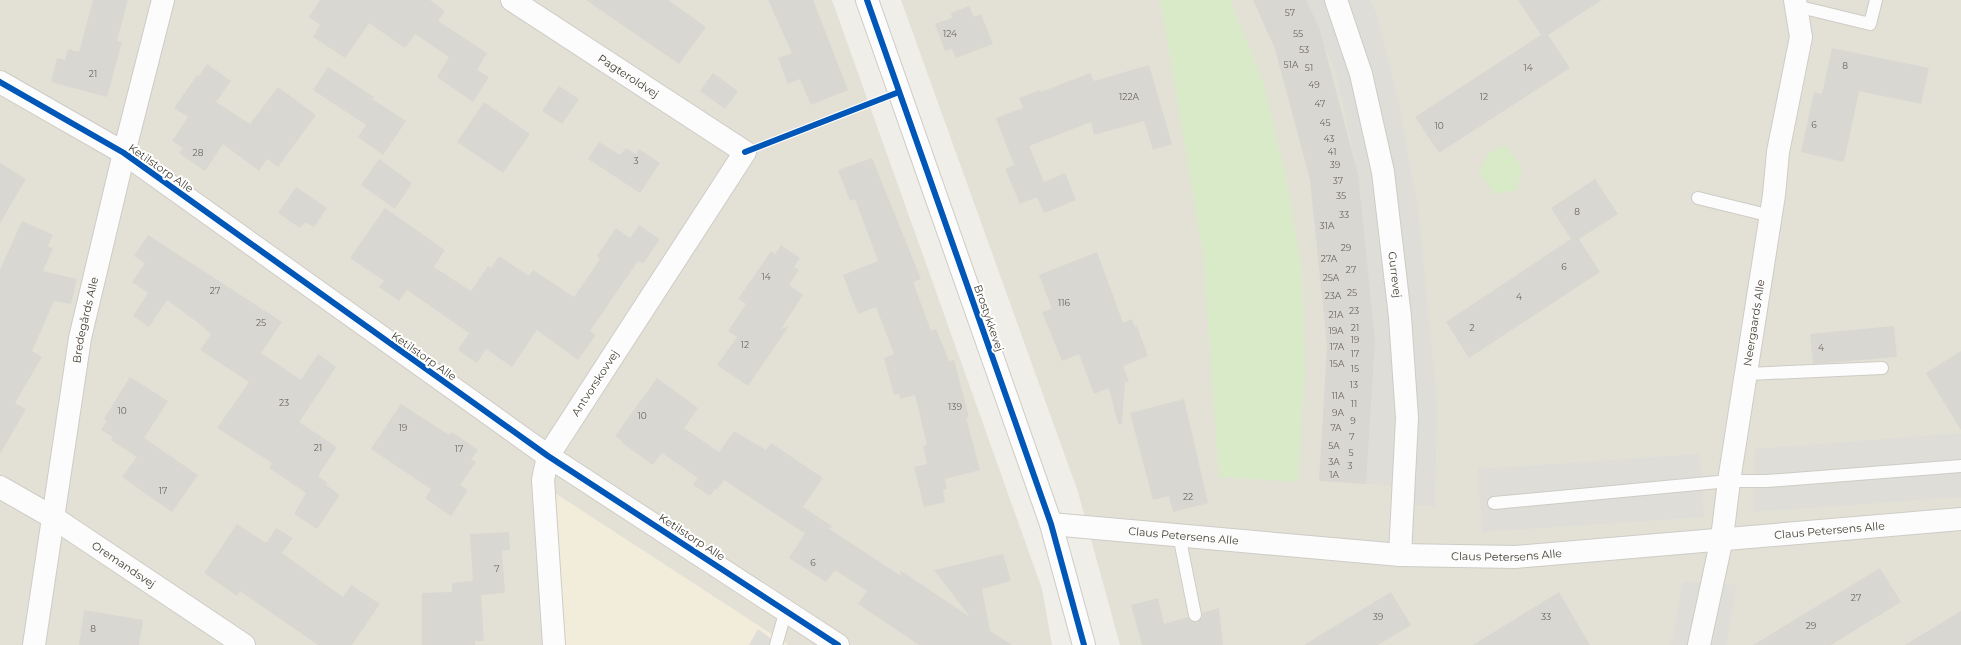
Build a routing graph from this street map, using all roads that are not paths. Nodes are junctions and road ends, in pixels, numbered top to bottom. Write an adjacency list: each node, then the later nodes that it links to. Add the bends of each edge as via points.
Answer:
1 (163, 0): 9 (street, Bredegårds Alle)
2 (512, 0): 8 (street, Pagteroldvej)
3 (867, 0): 21 (street, Brostykkevej)
4 (1336, 0): 24 (street, Gurrevej, via 1361,74 1383,172 1400,317 1407,418)
5 (1876, 0): 6 (lane, via 1870,24)
6 (1796, 3): 11 (street, Neergaards Alle, via 1801,36 1778,152)
7 (0, 82): 9 (street, Ketilstorp Alle)
8 (745, 152): 14 (street, Antvorskovvej)
9 (124, 153): 14 (street, Ketilstorp Alle); 19 (street, Bredegårds Alle, via 80,338)
10 (1698, 198): 11 (lane)
11 (1771, 216): 13 (street, Neergaards Alle)
12 (1882, 368): 13 (lane)
13 (1747, 374): 16 (street, Neergaards Alle)
14 (548, 456): 25 (street, Ketilstorp Alle); 29 (street, Antvorskovvej, via 543,480)
15 (1961, 466): 16 (lane, via 1767,481)
16 (1729, 481): 18 (lane); 23 (street, Neergaards Alle)
17 (0, 487): 19 (street, Oremandsvej)
18 (1494, 503)
19 (54, 518): 27 (street, Bredegårds Alle); 28 (street, Oremandsvej)
20 (1961, 519): 23 (street, Claus Petersens Alle)
21 (1051, 524): 22 (street, Claus Petersens Alle); 32 (street, Brostykkevej)
22 (1179, 535): 24 (street, Claus Petersens Alle); 26 (lane)
23 (1722, 538): 24 (street, Claus Petersens Alle, via 1515,556); 33 (street, Neergaards Alle)
24 (1400, 555)
25 (786, 610): 30 (lane); 31 (street, Ketilstorp Alle)
26 (1195, 615)
27 (34, 645)
28 (244, 645)
29 (554, 645)
30 (776, 645)
31 (838, 645)
32 (1084, 645)
33 (1699, 645)

